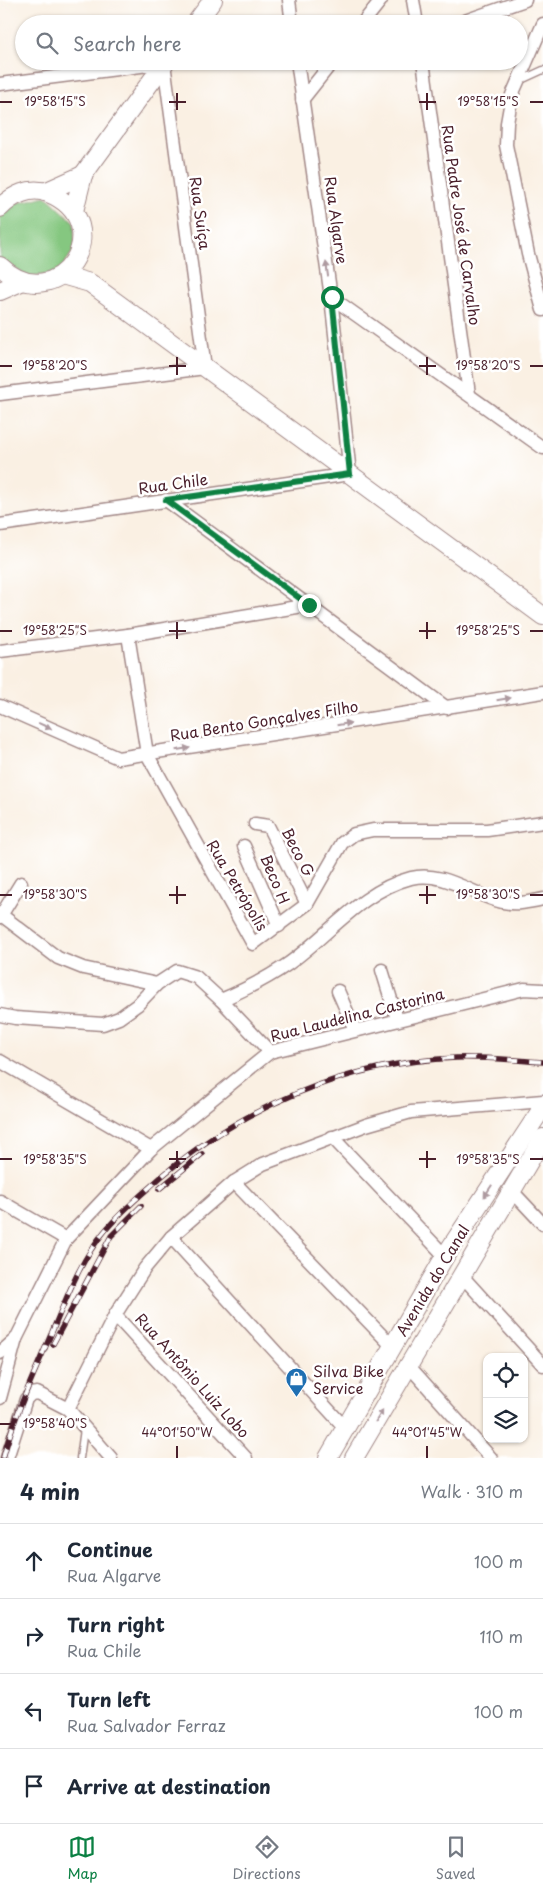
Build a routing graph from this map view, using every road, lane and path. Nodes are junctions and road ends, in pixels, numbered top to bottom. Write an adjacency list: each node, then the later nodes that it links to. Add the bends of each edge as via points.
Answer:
1 (213, 0): 6 (street)
2 (289, 0): 7 (street)
3 (381, 0): 8 (street)
4 (413, 0): 9 (street)
5 (525, 0): 10 (street)
6 (202, 15)
7 (291, 15)
8 (369, 15)
9 (416, 15)
10 (482, 15)
11 (543, 24): 12 (street)
12 (528, 59)
13 (105, 70): 22 (street)
14 (159, 70): 24 (street)
15 (166, 70): 36 (street, Rua Suíça)
16 (298, 70): 23 (street, Rua Algarve)
17 (326, 70): 23 (street)
18 (424, 70): 38 (street, Rua Padre José de Carvalho)
19 (523, 70): 21 (street)
20 (543, 70): 21 (lane)
21 (518, 82): 35 (street, via 512,95 506,145)
22 (0, 84)
23 (302, 100): 34 (street, Rua Algarve, one-way to 23)
24 (83, 175): 25 (street); 27 (street)
25 (45, 192): 26 (street, via 32,191); 27 (street, via 62,198)
26 (3, 201)
27 (74, 211): 28 (street, via 82,234)
28 (77, 257): 30 (street); 32 (street)
29 (0, 266): 31 (street)
30 (62, 275): 31 (street, via 43,282); 32 (street)
31 (23, 281): 33 (street)
32 (90, 283): 36 (street)
33 (0, 291)
34 (332, 297): 38 (street); 40 (street, Rua Algarve)
35 (543, 310)
36 (205, 368): 37 (street); 40 (street)
37 (0, 394)
38 (469, 394): 39 (street)
39 (543, 448)
40 (350, 474): 41 (street, Rua Chile); 46 (street)
41 (166, 500): 42 (street, Rua Chile); 45 (street)
42 (14, 523): 43 (street, Rua Chile); 44 (street)
43 (0, 524)
44 (0, 535)
45 (309, 605): 47 (street); 51 (street)
46 (543, 616)
47 (128, 635): 48 (street); 52 (street, Rua Petrópolis)
48 (0, 651)
49 (543, 692): 51 (street, Rua Bento Gonçalves Filho, one-way to 49)
50 (0, 706): 52 (street, Rua Bento Gonçalves Filho, one-way to 52, via 118,758)
51 (447, 708): 52 (street, Rua Bento Gonçalves Filho, one-way to 51)
52 (147, 754): 60 (street, Rua Petrópolis, via 253,944)
53 (543, 822): 58 (street, Rua Petrópolis, via 487,830 372,830 354,834 342,843)
54 (255, 824): 58 (street, Beco G, via 268,826)
55 (244, 846): 60 (street, Beco H)
56 (21, 883): 59 (street)
57 (543, 899): 65 (street, via 527,903 502,902 462,885 414,877 368,897 288,964 245,990)
58 (307, 904): 60 (street, Rua Petrópolis)
59 (1, 916): 62 (street, via 58,958 82,968)
60 (279, 926)
61 (382, 970): 67 (street)
62 (157, 984): 65 (street, via 177,971 187,972); 66 (street, via 137,1005 119,1018 103,1024 15,1018)
63 (543, 990): 67 (street, Rua Laudelina Castorina, via 524,988)
64 (338, 991): 68 (street)
65 (221, 1000): 69 (street)
66 (0, 1014)
67 (397, 1019): 68 (street, Rua Laudelina Castorina)
68 (355, 1030): 69 (street, Rua Laudelina Castorina)
69 (270, 1052): 75 (street, Rua Laudelina Castorina)
70 (0, 1061): 75 (street)
71 (543, 1101): 73 (street, via 411,1112)
72 (543, 1107): 82 (street, Avenida do Canal, one-way to 82)
73 (332, 1137): 76 (street, via 263,1164); 82 (street)
74 (543, 1138): 77 (street, Avenida do Canal)
75 (151, 1149): 81 (street, Rua Laudelina Castorina)
76 (234, 1182): 80 (street); 86 (street)
77 (513, 1192): 79 (street); 83 (street, Avenida do Canal)
78 (0, 1201): 81 (street)
79 (543, 1224)
80 (172, 1237): 84 (street, via 145,1268); 93 (street)
81 (66, 1239): 85 (street, Rua Laudelina Castorina)
82 (445, 1256): 86 (street, Avenida do Canal)
83 (462, 1277): 88 (street); 89 (street, Avenida do Canal)
84 (115, 1315): 91 (street); 97 (street, Rua Antônio Luiz Lobo)
85 (16, 1339): 87 (street); 90 (street)
86 (392, 1347): 93 (street, Avenida do Canal)
87 (0, 1353)
88 (543, 1365)
89 (409, 1366): 99 (street, Avenida do Canal, one-way to 89); 100 (street)
90 (0, 1398)
91 (68, 1409): 92 (street); 94 (street, via 37,1393 31,1394 26,1399)
92 (84, 1429): 95 (lane); 96 (street)
93 (346, 1429): 98 (street, Avenida do Canal)
94 (6, 1458)
95 (80, 1458)
96 (111, 1458)
97 (246, 1458)
98 (328, 1458)
99 (354, 1458)
100 (491, 1458)

